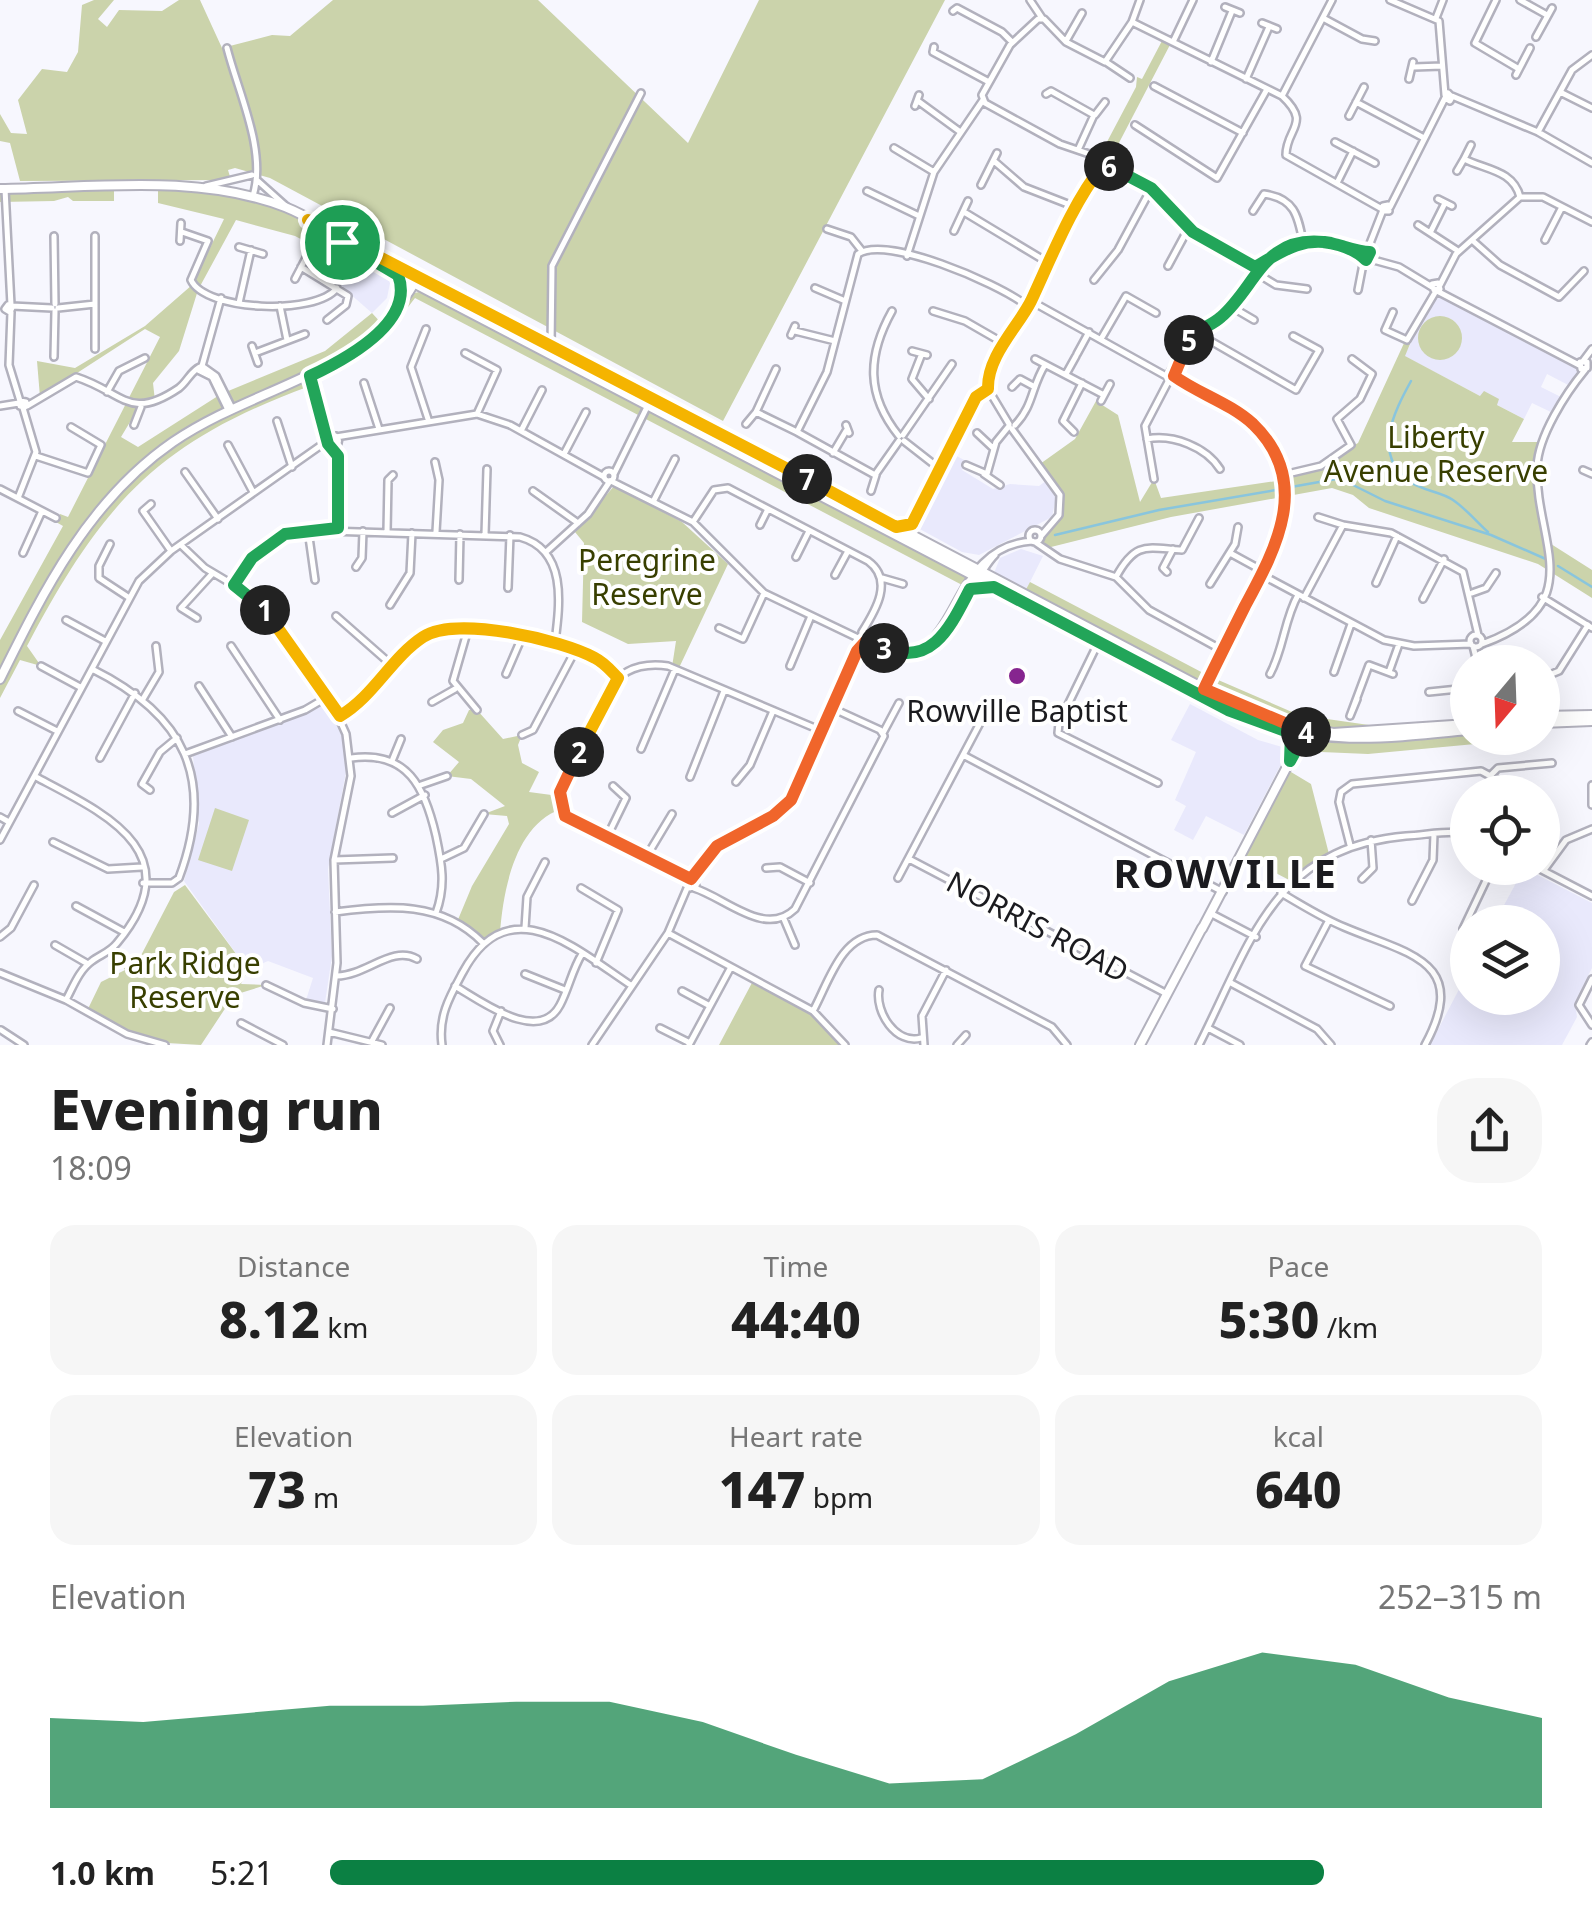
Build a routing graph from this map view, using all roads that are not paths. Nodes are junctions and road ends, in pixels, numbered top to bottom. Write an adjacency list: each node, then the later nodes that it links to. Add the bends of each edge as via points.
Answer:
1 (1030, 0): 12 (street)
2 (1140, 0): 15 (street)
3 (1194, 0): 20 (street)
4 (1332, 0): 13 (street)
5 (1390, 0): 14 (street)
6 (1443, 0): 14 (street)
7 (1496, 0): 23 (street, via 1475,44 1518,72)
8 (1520, 0): 17 (street, via 1550,11)
9 (956, 7): 18 (street)
10 (1082, 13): 19 (street)
11 (1240, 14): 27 (street, via 1228,9)
12 (1042, 18): 18 (street); 19 (street)
13 (1323, 18): 21 (street); 39 (street)
14 (1436, 18): 28 (street)
15 (1132, 22): 20 (street); 26 (street)
16 (1277, 29): 31 (street, via 1265,25)
17 (1536, 37)
18 (1012, 42): 32 (street)
19 (1066, 42): 26 (street)
20 (1172, 42): 27 (street)
21 (1373, 44)
22 (227, 48): 66 (street)
23 (1530, 48)
24 (932, 51): 32 (street)
25 (1592, 56): 37 (street, via 1575,65)
26 (1106, 62): 29 (street)
27 (1212, 62): 31 (street)
28 (1442, 66): 30 (street, via 1414,64); 40 (street)
29 (1130, 78)
30 (1409, 79)
31 (1245, 80): 36 (street)
32 (990, 82): 41 (street)
33 (1154, 86): 51 (street)
34 (1364, 87): 44 (street)
35 (1050, 90): 46 (street)
36 (1266, 90): 39 (street); 51 (street)
37 (1560, 92): 45 (street); 50 (street)
38 (641, 93): 147 (street, via 554,262 551,324)
39 (1282, 96): 68 (street, via 1297,120 1285,154)
40 (1449, 97): 50 (street); 52 (street)
41 (982, 100): 49 (street); 56 (street)
42 (917, 101): 49 (street)
43 (1105, 102): 46 (street)
44 (1356, 102): 47 (street); 52 (street)
45 (1592, 108)
46 (1094, 115): 56 (street)
47 (1349, 116)
48 (1139, 128): 51 (street, via 1215,178)
49 (959, 130): 65 (street)
50 (1538, 132): 63 (street)
51 (1243, 133)
52 (1424, 138): 80 (street)
53 (1335, 142): 57 (street)
54 (1471, 145): 59 (street)
55 (894, 148): 65 (street)
56 (1081, 151): 61 (street)
57 (1353, 152): 62 (street); 68 (street)
58 (997, 153): 60 (street)
59 (1464, 159): 64 (street); 74 (street, via 1510,178)
60 (994, 161): 67 (street); 79 (street, via 1024,187)
61 (1103, 162): 70 (street); 79 (street)
62 (1375, 163)
63 (1592, 163)
64 (1457, 171)
65 (934, 172): 83 (street)
66 (255, 176): 69 (street); 73 (street); 78 (street)
67 (979, 182)
68 (1337, 182): 80 (street)
69 (198, 188): 71 (main road); 73 (main road)
70 (1151, 188): 88 (street); 115 (street)
71 (2, 189): 130 (street)
72 (867, 191): 83 (street)
73 (251, 196): 78 (main road)
74 (1520, 197): 77 (street); 96 (street)
75 (1438, 198): 90 (street, via 1448,204)
76 (968, 202): 82 (street)
77 (1562, 207): 85 (street); 97 (street)
78 (288, 208): 84 (main road)
79 (1078, 208): 107 (street)
80 (1385, 208): 105 (street)
81 (1253, 211): 98 (street, via 1264,194 1288,202 1298,212)
82 (964, 212): 89 (street); 107 (street)
83 (917, 215): 106 (street)
84 (308, 220): 112 (main road); 113 (main road)
85 (1592, 222)
86 (181, 223): 91 (street)
87 (1418, 225): 90 (street)
88 (1188, 229): 108 (street); 110 (street)
89 (954, 231)
90 (1431, 231): 102 (street)
91 (182, 232): 95 (street); 122 (street, via 208,241 192,285)
92 (829, 233): 101 (street, via 852,238)
93 (95, 234): 127 (street)
94 (54, 235): 131 (street)
95 (180, 240)
96 (1472, 240): 102 (street); 111 (street, via 1494,262 1559,296)
97 (1545, 240)
98 (1303, 243): 105 (street); 110 (street)
99 (239, 247): 100 (street)
100 (251, 250): 103 (street); 125 (street)
101 (862, 251): 106 (street); 124 (street)
102 (1458, 251): 118 (street)
103 (262, 254)
104 (308, 254): 109 (street)
105 (1367, 255): 118 (street); 120 (street)
106 (906, 256): 126 (street, via 968,272)
107 (1048, 262): 126 (street)
108 (1168, 266)
109 (301, 267): 114 (street); 116 (street)
110 (1256, 271): 119 (street, via 1276,285); 129 (street)
111 (1584, 271)
112 (398, 275): 113 (main road); 123 (main road)
113 (413, 279): 121 (main road); 123 (main road); 147 (main road)
114 (294, 280)
115 (1094, 280)
116 (337, 288): 128 (street, via 318,301); 136 (street, via 348,301)
117 (815, 288): 124 (street)
118 (1435, 288): 135 (street, via 1407,340 1385,330); 162 (street)
119 (1307, 289)
120 (1358, 290)
121 (431, 292): 123 (main road); 147 (main road)
122 (221, 298): 125 (street); 163 (street)
123 (402, 299): 166 (main road, via 359,348)
124 (844, 301): 146 (street)
125 (239, 303): 128 (street)
126 (1028, 303): 140 (street); 148 (street)
127 (96, 304): 131 (street); 150 (street)
128 (280, 306): 145 (street)
129 (1230, 306): 137 (street); 141 (street)
130 (8, 308): 131 (street); 154 (street)
131 (55, 308): 155 (street)
132 (1157, 310): 144 (street, via 1126,296)
133 (892, 311): 197 (street, via 871,379 878,404)
134 (933, 311): 148 (street)
135 (1393, 312)
136 (332, 319)
137 (1254, 320)
138 (426, 328): 185 (street, via 411,366)
139 (794, 331): 146 (street)
140 (1089, 332): 144 (street); 165 (street)
141 (1195, 332): 143 (street, via 1296,390 1319,350); 167 (street)
142 (305, 334): 145 (street)
143 (1293, 336)
144 (1100, 339): 167 (street)
145 (287, 340): 159 (street, via 253,349)
146 (835, 340): 194 (street, via 826,375)
147 (543, 344): 177 (main road)
148 (1005, 344): 173 (street)
149 (1592, 349): 162 (street)
150 (95, 350)
151 (912, 351): 176 (street, via 924,355 912,378)
152 (465, 353): 184 (street, via 497,370)
153 (0, 356): 154 (street)
154 (9, 356): 178 (street)
155 (55, 358)
156 (146, 358): 175 (street, via 119,371)
157 (1035, 359): 161 (street)
158 (1352, 360): 218 (street, via 1372,374 1360,398 1337,419 1351,445 1322,466)
159 (258, 363)
160 (953, 363): 176 (street)
161 (1045, 364): 165 (street); 171 (street)
162 (1585, 366): 291 (street, via 1537,461 1552,560)
163 (202, 367): 180 (street, via 182,386); 181 (street)
164 (778, 368): 183 (street)
165 (1066, 374): 169 (street)
166 (308, 376): 181 (main road); 199 (street)
167 (1169, 377): 198 (street, via 1146,424); 218 (street, via 1251,423)
168 (364, 383): 191 (street)
169 (1082, 383): 170 (street, via 1102,398); 195 (street, via 1063,419)
170 (1110, 384)
171 (1034, 386): 172 (street, via 1018,378); 189 (street, via 1030,410)
172 (1012, 387)
173 (988, 389): 189 (street); 207 (street, via 978,394)
174 (542, 390): 193 (street)
175 (107, 392): 178 (street, via 76,377); 180 (street)
176 (929, 399): 197 (street)
177 (648, 401): 219 (street); 240 (main road); 270 (main road)
178 (23, 403): 179 (street); 204 (street)
179 (0, 406)
180 (141, 406): 188 (street)
181 (230, 408): 324 (main road, via 155,456 99,510 57,570)
182 (586, 412): 203 (street)
183 (756, 412): 187 (street); 194 (street)
184 (477, 414): 185 (street); 193 (street)
185 (428, 420): 191 (street)
186 (277, 422): 209 (street)
187 (746, 424)
188 (134, 425)
189 (1012, 425): 201 (street); 254 (street, via 1060,495 1059,515)
190 (71, 426): 204 (street, via 101,446 88,473)
191 (379, 429): 199 (street)
192 (847, 429): 202 (street)
193 (521, 431): 203 (street)
194 (797, 432): 202 (street)
195 (1074, 432)
196 (977, 433): 201 (street)
197 (901, 438): 207 (street); 217 (street)
198 (1147, 439): 211 (street, via 1176,438); 220 (street)
199 (333, 441): 209 (street); 242 (street)
200 (228, 445): 225 (street)
201 (995, 450): 215 (street)
202 (832, 453): 217 (street)
203 (564, 454): 219 (street)
204 (36, 456): 226 (street)
205 (675, 459): 227 (street)
206 (438, 465): 247 (street)
207 (939, 466): 237 (street)
208 (966, 466): 215 (street)
209 (292, 467): 225 (street)
210 (487, 469): 250 (street)
211 (1220, 469)
212 (1583, 470): 216 (street)
213 (185, 472): 233 (street)
214 (389, 474): 246 (street)
215 (984, 474): 221 (street)
216 (1592, 474)
217 (876, 475): 224 (street)
218 (1283, 475): 271 (street, via 1284,525)
219 (609, 476): 227 (street); 236 (street)
220 (1154, 479)
221 (1000, 485)
222 (0, 490): 226 (street)
223 (533, 491): 236 (street)
224 (872, 491)
225 (254, 492): 233 (street)
226 (18, 498): 230 (street)
227 (654, 500): 235 (street)
228 (151, 504): 258 (street, via 142,510)
229 (768, 509): 235 (street, via 721,488); 238 (street); 244 (street)
230 (42, 511): 231 (street); 261 (street)
231 (56, 517)
232 (1318, 517): 239 (street)
233 (218, 518): 256 (street)
234 (1199, 518): 257 (street, via 1183,550)
235 (693, 522): 286 (street)
236 (578, 524): 260 (street)
237 (912, 524): 240 (street); 253 (street)
238 (760, 525)
239 (1342, 525): 252 (street); 290 (street)
240 (896, 527): 253 (main road)
241 (1238, 527): 263 (street)
242 (338, 528): 243 (street); 245 (street)
243 (308, 530): 277 (street); 283 (street, via 290,532 257,553)
244 (810, 531): 259 (street); 264 (street)
245 (363, 532): 246 (street); 268 (street)
246 (387, 532): 248 (street)
247 (436, 532): 248 (street); 249 (street)
248 (412, 533): 293 (street, via 410,573)
249 (460, 534): 250 (street); 278 (street)
250 (485, 534): 251 (street)
251 (510, 536): 260 (street); 284 (street)
252 (1397, 536): 265 (street); 280 (street)
253 (914, 537): 266 (main road)
254 (1034, 538): 262 (street); 275 (street, via 1043,549)
255 (110, 544): 288 (street, via 99,578)
256 (182, 546): 258 (street); 273 (street)
257 (1173, 550): 269 (street); 275 (street, via 1162,544 1134,552)
258 (171, 551): 288 (street)
259 (848, 551): 274 (street); 276 (street)
260 (546, 552): 307 (street, via 557,577)
261 (23, 553)
262 (997, 553): 267 (street); 270 (street); 279 (street, via 989,570)
263 (1230, 553): 271 (street); 282 (street)
264 (796, 557)
265 (1444, 559): 287 (street, via 1464,572); 292 (street)
266 (957, 560): 267 (street); 270 (main road)
267 (981, 561): 270 (street)
268 (360, 566)
269 (1167, 572)
270 (975, 573): 279 (main road); 285 (street); 289 (street)
271 (1263, 573): 290 (street); 313 (street)
272 (1496, 573): 287 (street, via 1486,588)
273 (212, 574): 283 (street); 296 (street, via 181,608)
274 (835, 575)
275 (1116, 577): 313 (street, via 1149,610)
276 (882, 578): 281 (street); 303 (street)
277 (315, 580)
278 (459, 580)
279 (993, 582): 285 (street); 304 (main road)
280 (1376, 583)
281 (903, 584)
282 (1210, 584)
283 (234, 585): 333 (street, via 272,616)
284 (508, 588)
285 (970, 589): 289 (street)
286 (764, 593): 295 (street); 300 (street, via 743,638)
287 (1472, 593): 306 (street)
288 (128, 597): 305 (street)
289 (962, 597): 303 (street, via 930,642 910,651)
290 (1301, 597): 298 (street); 322 (street, via 1289,612 1285,644)
291 (1542, 597): 299 (street); 306 (street, via 1504,635)
292 (1423, 599)
293 (389, 601)
294 (336, 616): 315 (street)
295 (811, 616): 303 (street); 316 (street)
296 (197, 618)
297 (66, 620): 305 (street)
298 (1351, 624): 308 (street); 320 (street)
299 (1590, 626): 319 (street)
300 (719, 628)
301 (468, 629): 302 (street); 315 (street, via 428,634); 327 (street, via 452,673)
302 (522, 637): 307 (street); 321 (street)
303 (863, 637): 339 (street)
304 (1100, 639): 330 (main road); 370 (street, via 1058,730)
305 (104, 640): 317 (street)
306 (1476, 641): 308 (street); 309 (street)
307 (555, 642): 312 (street)
308 (1399, 644): 335 (street, via 1391,673 1370,664)
309 (1476, 645)
310 (156, 646): 334 (street, via 158,676)
311 (230, 646): 346 (street)
312 (576, 648): 323 (street); 352 (street, via 532,730)
313 (1222, 650): 330 (street)
314 (41, 666): 326 (street)
315 (394, 666): 343 (street)
316 (790, 666)
317 (92, 669): 326 (street); 332 (street)
318 (675, 669): 323 (street, via 645,665); 329 (street); 357 (street)
319 (1560, 670)
320 (1334, 672)
321 (506, 674)
322 (1270, 674)
323 (618, 678): 385 (street, via 559,796 568,819)
324 (0, 679)
325 (198, 686): 353 (street)
326 (80, 687): 348 (street)
327 (455, 689): 336 (street); 340 (street)
328 (1450, 690): 331 (street)
329 (724, 691): 342 (street); 368 (street)
330 (1200, 691): 351 (main road, via 1244,717)
331 (1430, 692)
332 (135, 693): 334 (street); 360 (street)
333 (329, 696): 343 (street); 346 (street)
334 (143, 699): 355 (street)
335 (1357, 699)
336 (432, 702)
337 (899, 703): 350 (street)
338 (989, 706): 359 (street)
339 (834, 708): 349 (street); 350 (street)
340 (477, 710)
341 (18, 711): 348 (street)
342 (773, 711): 349 (street); 369 (street)
343 (340, 716): 361 (street)
344 (1592, 718): 345 (main road)
345 (1560, 719)
346 (280, 720): 353 (street)
347 (1450, 729): 354 (main road)
348 (57, 731): 367 (street)
349 (822, 731): 404 (street, via 791,800 717,846)
350 (883, 733): 402 (street)
351 (1301, 734): 354 (main road); 354 (main road); 362 (main road); 362 (main road)
352 (522, 735)
353 (232, 737): 358 (street)
354 (1361, 737)
355 (177, 738): 358 (street); 374 (street, via 154,760 142,784)
356 (400, 739): 363 (street)
357 (641, 748)
358 (185, 754): 403 (street, via 194,787 190,848 176,884)
359 (964, 755): 392 (street); 407 (street)
360 (100, 758)
361 (351, 758): 363 (street); 395 (street)
362 (1290, 759): 407 (main road)
363 (392, 761): 372 (street)
364 (1552, 763): 365 (street, via 1498,768)
365 (1492, 775): 389 (street, via 1346,787 1339,802)
366 (446, 776): 372 (street)
367 (35, 777): 381 (street); 397 (street, via 116,820)
368 (690, 777)
369 (736, 782)
370 (1158, 783)
371 (1592, 785): 376 (street)
372 (421, 786): 375 (street)
373 (613, 786): 385 (street, via 626,801)
374 (150, 790)
375 (425, 794): 377 (street); 393 (street)
376 (1592, 806)
377 (392, 814)
378 (484, 814): 393 (street, via 464,848)
379 (672, 814): 394 (street)
380 (0, 817): 381 (street)
381 (9, 822): 386 (street)
382 (1592, 829): 390 (street)
383 (1434, 834): 384 (street); 387 (street); 410 (street, via 1433,860)
384 (1450, 834)
385 (606, 839): 394 (street)
386 (0, 840)
387 (1371, 840): 389 (street); 401 (street, via 1372,868)
388 (53, 842): 397 (street, via 105,868)
389 (1350, 845): 408 (street, via 1320,858)
390 (1560, 849)
391 (393, 858): 395 (street)
392 (909, 858): 399 (street); 442 (street, NORRIS ROAD)
393 (441, 859): 414 (street, via 444,884)
394 (645, 859): 404 (street)
395 (334, 860): 412 (street)
396 (545, 862): 417 (street, via 526,898)
397 (142, 867): 403 (street)
398 (766, 868): 402 (street, via 780,867)
399 (898, 878)
400 (1560, 879): 409 (street)
401 (1362, 880)
402 (810, 882): 415 (street)
403 (143, 883): 418 (street)
404 (692, 884): 415 (street, via 762,920); 419 (street)
405 (34, 886): 421 (street)
406 (581, 888): 427 (street, via 620,906)
407 (1221, 891): 413 (main road)
408 (1281, 894): 416 (street); 420 (street)
409 (1592, 896)
410 (1412, 901)
411 (76, 906): 418 (street)
412 (335, 912): 414 (street, via 399,906); 433 (street)
413 (1210, 913): 420 (street); 442 (main road)
414 (436, 914): 422 (street)
415 (784, 919): 423 (street)
416 (1329, 920): 445 (street, via 1305,966); 475 (street, via 1413,954 1431,968 1442,1008)
417 (525, 928): 422 (street); 425 (street)
418 (124, 932): 428 (street)
419 (668, 934): 429 (street); 438 (street)
420 (1256, 936): 435 (street)
421 (0, 938)
422 (483, 943): 437 (street)
423 (795, 945)
424 (55, 946): 428 (street)
425 (582, 954): 427 (street); 439 (street)
426 (417, 958): 433 (street, via 393,955 364,972)
427 (596, 963): 438 (street)
428 (88, 964): 443 (street)
429 (730, 966): 444 (street); 449 (street)
430 (946, 970): 449 (street, via 882,937 863,936 846,948); 458 (street, via 922,1016); 470 (street, via 1052,1026)
431 (0, 973): 443 (street)
432 (525, 974): 439 (street)
433 (337, 976): 447 (street)
434 (1592, 979): 451 (street, via 1580,1009)
435 (1231, 983): 453 (street); 474 (street, via 1318,1029)
436 (266, 985): 447 (street)
437 (456, 986): 448 (street); 465 (street, via 442,1017)
438 (632, 986): 467 (street)
439 (565, 990): 448 (street, via 556,1011 543,1019 524,1021)
440 (879, 990): 458 (street, via 878,1004 894,1030)
441 (682, 991): 444 (street)
442 (1167, 994): 471 (main road)
443 (66, 1000): 461 (street, via 126,1034)
444 (710, 1006): 459 (street)
445 (1390, 1006)
446 (390, 1008): 457 (street)
447 (333, 1009): 455 (street)
448 (501, 1010): 466 (street, via 493,1030)
449 (813, 1010): 468 (street)
450 (241, 1023): 462 (street)
451 (1592, 1025)
452 (660, 1028): 459 (street)
453 (1208, 1028): 472 (street); 473 (street)
454 (1, 1030): 460 (street)
455 (329, 1032): 457 (street); 463 (street)
456 (966, 1035): 469 (street)
457 (372, 1041): 464 (street)
458 (923, 1042)
459 (690, 1044)
460 (24, 1045)
461 (165, 1045)
462 (283, 1045)
463 (327, 1045)
464 (382, 1045)
465 (442, 1045)
466 (500, 1045)
467 (592, 1045)
468 (846, 1045)
469 (957, 1045)
470 (1067, 1045)
471 (1140, 1045)
472 (1199, 1045)
473 (1240, 1045)
474 (1331, 1045)
475 (1425, 1045)

